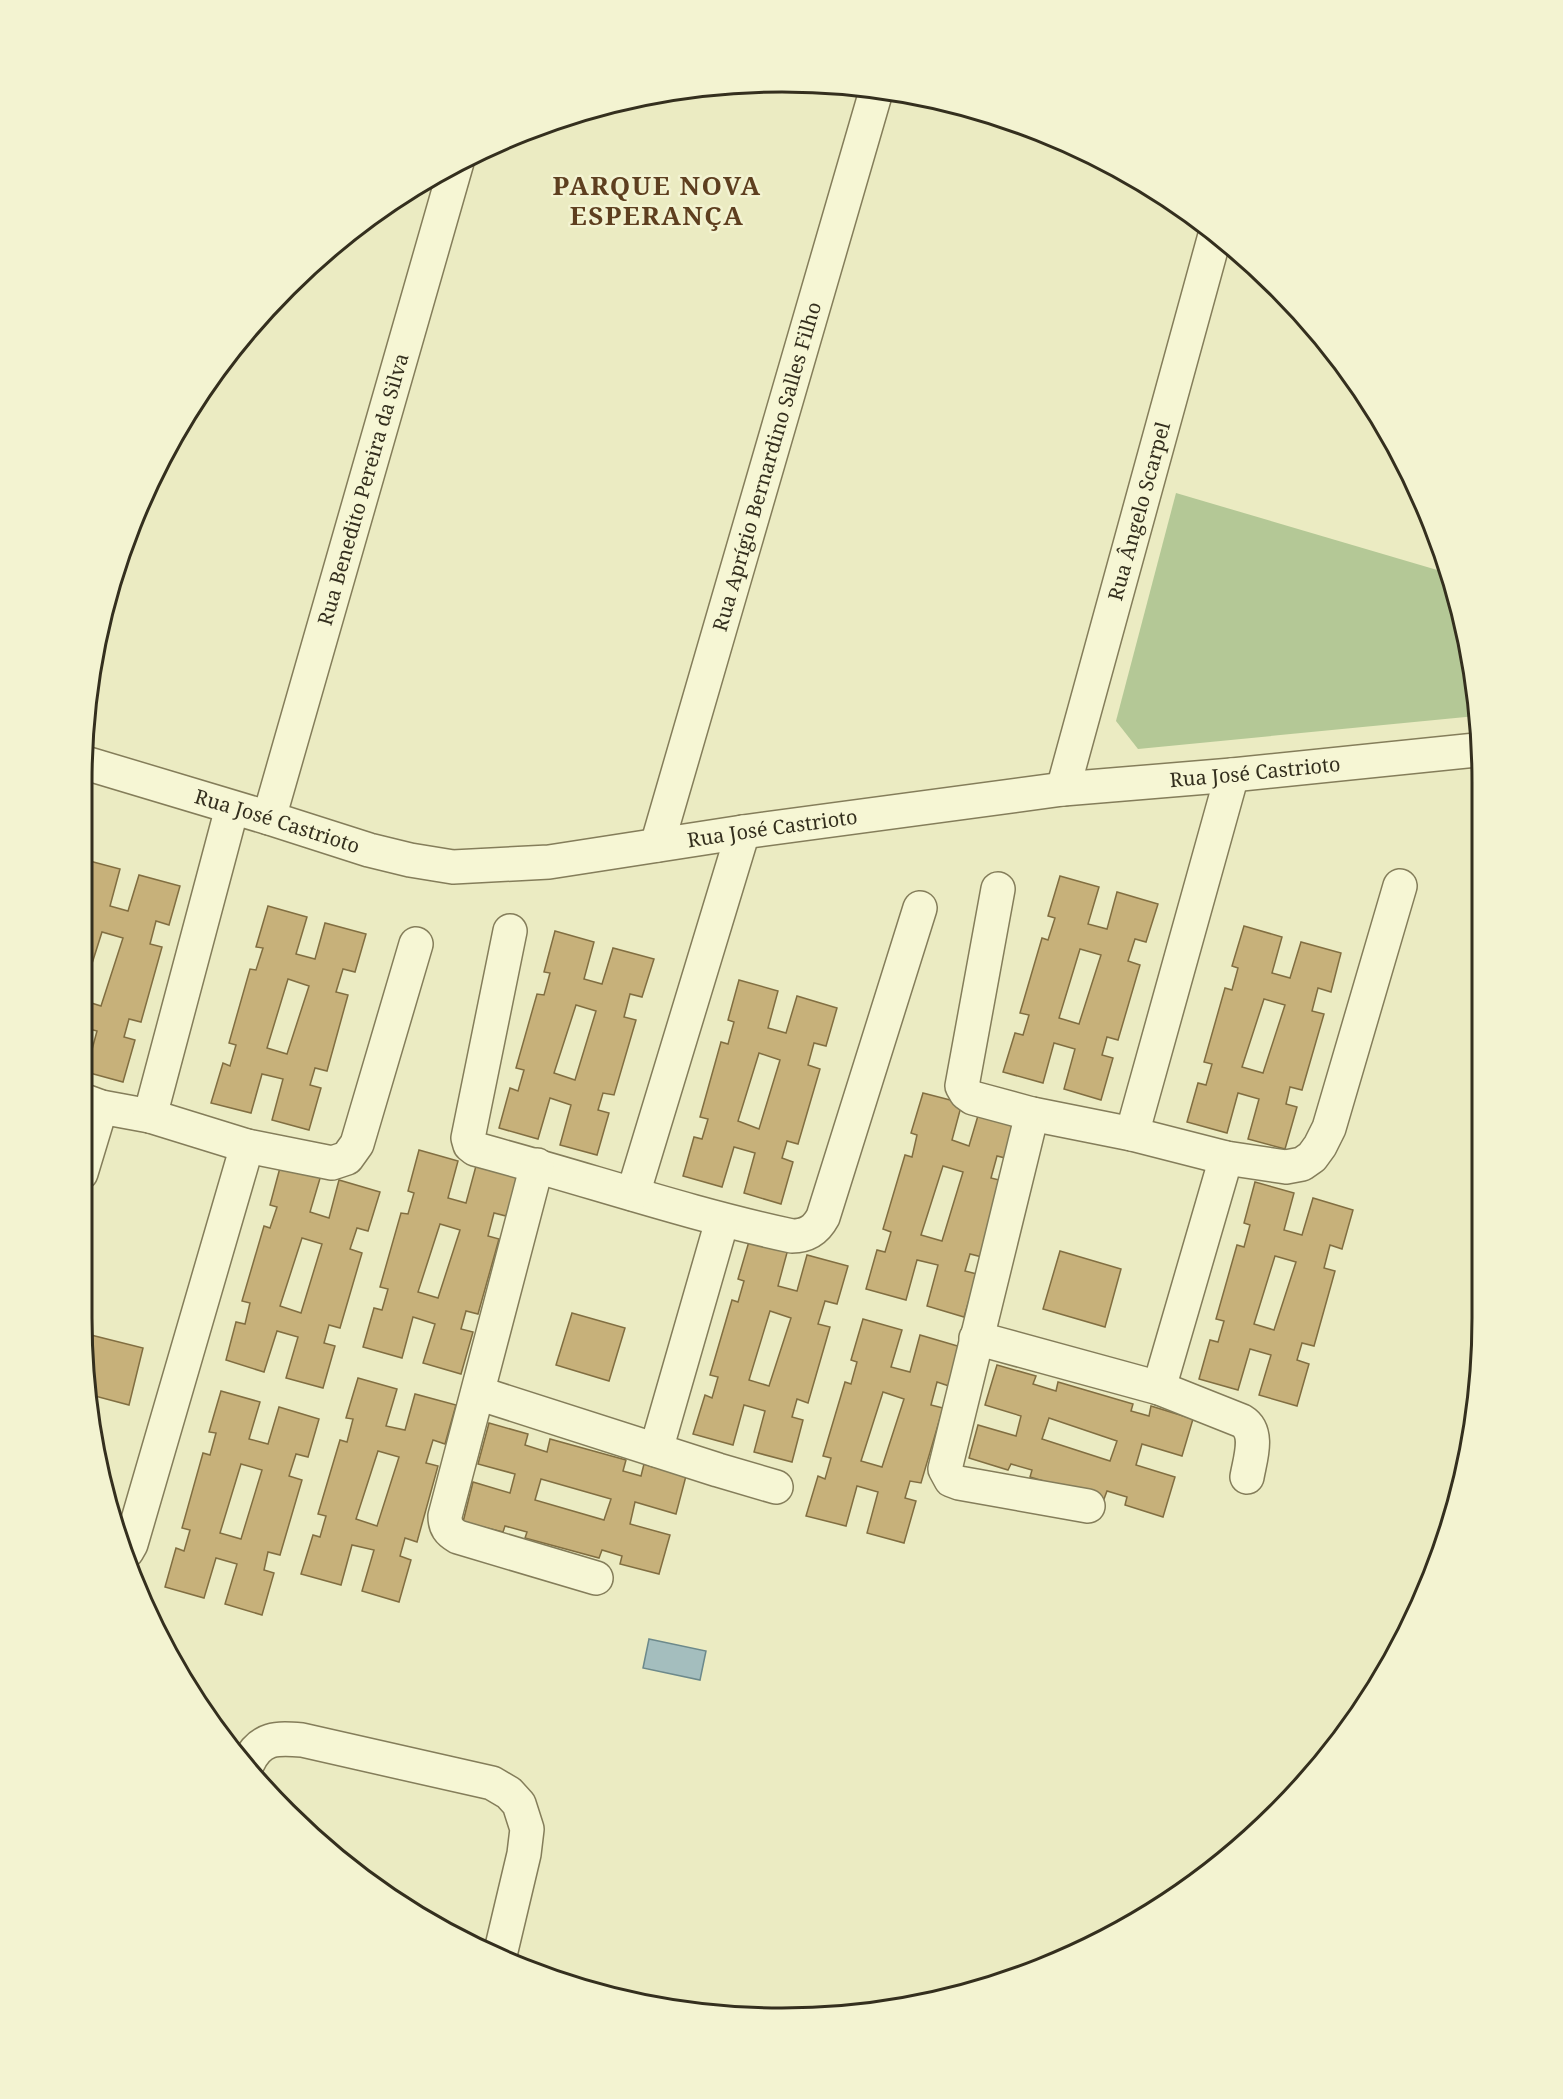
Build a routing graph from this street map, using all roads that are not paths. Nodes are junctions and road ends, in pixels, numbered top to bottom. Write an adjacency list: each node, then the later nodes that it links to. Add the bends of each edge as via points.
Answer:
1 (874, 97): 11 (street, Rua Aprígio Bernardino Salles Filho)
2 (454, 175): 9 (street, Rua Benedito Pereira da Silva)
3 (1213, 243): 7 (street, Rua Ângelo Scarpel)
4 (1471, 751): 6 (street, Rua José Castrioto)
5 (92, 765): 8 (street, Rua José Castrioto)
6 (1232, 775): 7 (street, Rua José Castrioto); 20 (street)
7 (1063, 789): 10 (street, Rua José Castrioto)
8 (232, 808): 9 (street, Rua José Castrioto); 19 (street)
9 (269, 818): 11 (street, Rua José Castrioto, via 369,850 453,867 549,862)
10 (743, 832): 11 (street, Rua José Castrioto); 24 (street)
11 (657, 845)
12 (1400, 886): 22 (street, via 1329,1128 1320,1146 1302,1164 1286,1167)
13 (998, 889): 18 (street, via 962,1086 973,1098)
14 (920, 908): 25 (street, via 818,1226 802,1236 792,1236)
15 (510, 931): 23 (street, via 468,1138 476,1149)
16 (416, 944): 21 (street, via 357,1144 347,1158 332,1163)
17 (92, 1104): 19 (street)
18 (1032, 1114): 20 (street); 26 (street)
19 (150, 1116): 21 (street)
20 (1132, 1134): 22 (street)
21 (247, 1146): 33 (street)
22 (1226, 1158): 27 (street)
23 (537, 1166): 24 (street); 28 (street)
24 (633, 1194): 25 (street)
25 (722, 1221): 29 (street)
26 (976, 1338): 27 (street); 32 (street, via 946,1459 947,1474 959,1482)
27 (1159, 1388): 30 (street, via 1249,1425 1253,1435)
28 (478, 1393): 29 (street); 34 (street, via 445,1516 447,1529 458,1537)
29 (656, 1450): 31 (street)
30 (1247, 1477)
31 (776, 1487)
32 (1088, 1506)
33 (130, 1545)
34 (596, 1578)
35 (251, 1758): 36 (street, via 261,1744 278,1738 302,1740 492,1783 509,1793 519,1804 527,1829)
36 (502, 1948)

